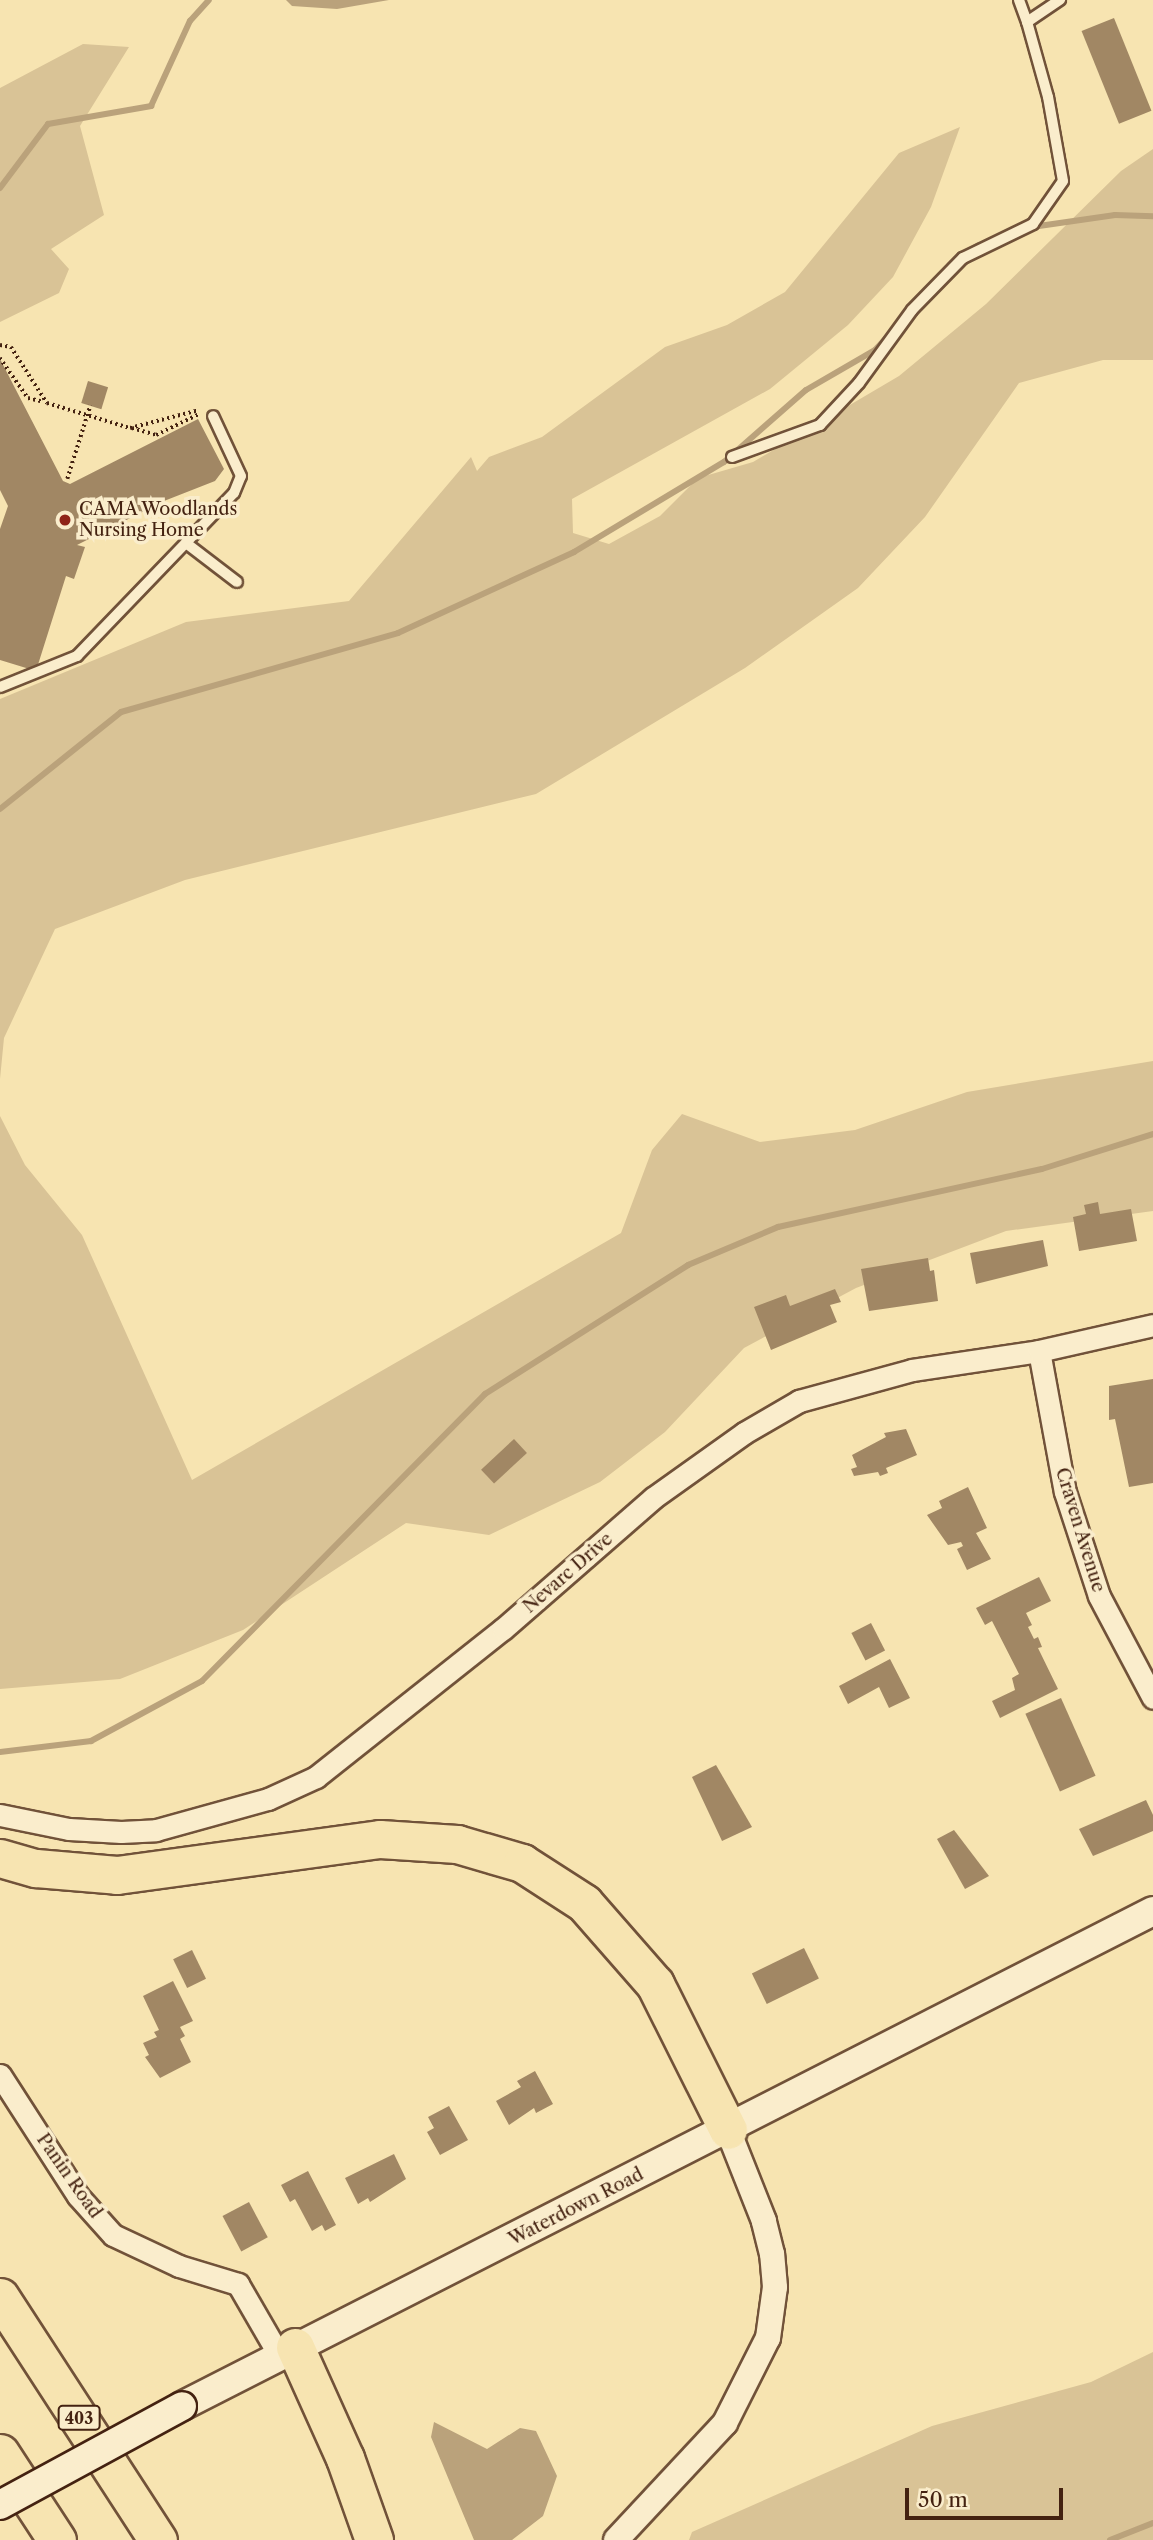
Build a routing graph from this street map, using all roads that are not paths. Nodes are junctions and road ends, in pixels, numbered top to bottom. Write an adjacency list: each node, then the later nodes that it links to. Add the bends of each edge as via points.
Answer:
1 (1019, 0): 3 (lane)
2 (1060, 0): 3 (lane)
3 (1027, 22): 5 (lane, via 1048,97 1063,181 1033,225 963,258 820,425)
4 (214, 416): 6 (lane, via 241,476 234,494)
5 (732, 457)
6 (186, 543): 7 (lane); 8 (lane, via 77,656)
7 (237, 582)
8 (0, 687)
9 (1153, 1325): 10 (street, Nevarc Drive)
10 (1039, 1351): 11 (street, Craven Avenue, via 1069,1505 1099,1596); 12 (street, Nevarc Drive, via 912,1370 799,1401 744,1433 653,1498 503,1629 316,1777 268,1799 156,1830 69,1829)
11 (1153, 1698)
12 (0, 1815)
13 (0, 1858): 16 (highway, via 36,1868 117,1875 380,1839 457,1844 522,1863 584,1903 655,1984)
14 (1153, 1911): 16 (main road, Waterdown Road)
15 (0, 2075): 18 (street, Panin Road, via 93,2214 114,2235 158,2258 238,2284)
16 (729, 2130): 18 (main road, Waterdown Road); 24 (street, via 772,2254 775,2287 768,2338 725,2423)
17 (0, 2297): 22 (highway, 403)
18 (287, 2351): 20 (main road, Waterdown Road, bridge); 23 (highway, via 345,2458)
19 (0, 2453): 21 (highway)
20 (0, 2505)
21 (57, 2540)
22 (158, 2540)
23 (374, 2540)
24 (616, 2540)

